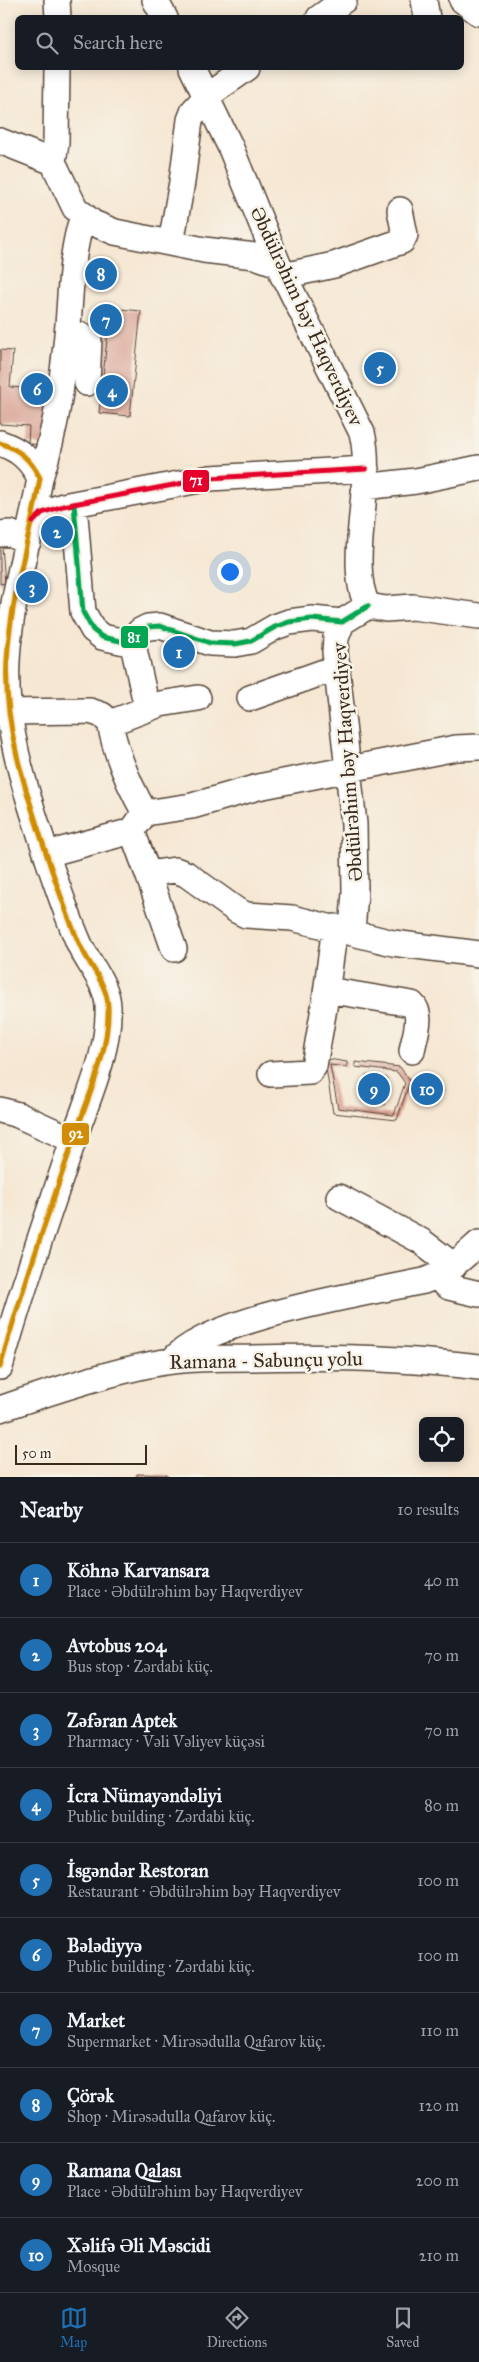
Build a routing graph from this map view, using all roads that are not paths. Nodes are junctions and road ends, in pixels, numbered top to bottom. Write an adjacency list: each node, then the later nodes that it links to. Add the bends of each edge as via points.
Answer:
1 (58, 0): 7 (street)
2 (156, 0): 8 (street)
3 (344, 0): 9 (street)
4 (424, 0): 10 (street)
5 (462, 0): 6 (street)
6 (479, 13)
7 (58, 15)
8 (164, 15)
9 (323, 15)
10 (426, 15)
11 (57, 70): 16 (street)
12 (193, 70): 14 (street, Əbdülrəhim bəy Haqverdiyev)
13 (244, 70): 14 (street)
14 (207, 96): 19 (street, via 194,110 190,120); 20 (street, Əbdülrəhim bəy Haqverdiyev)
15 (0, 142): 16 (street)
16 (53, 162): 18 (street, via 75,208)
17 (400, 210): 20 (street, via 405,235 402,241 334,265)
18 (83, 216): 19 (street, via 115,232); 21 (street, via 74,246)
19 (171, 243): 20 (street, via 255,256)
20 (281, 270): 26 (street, Əbdülrəhim bəy Haqverdiyev, via 357,420 365,445)
21 (67, 335): 22 (street, via 80,335 89,340); 25 (street, via 52,444)
22 (87, 383)
23 (0, 443): 25 (street, via 16,448 27,457)
24 (479, 468): 26 (street, via 416,481)
25 (40, 478): 27 (street)
26 (365, 478): 27 (street, via 210,478); 29 (street, Əbdülrəhim bəy Haqverdiyev, via 359,570 361,591)
27 (47, 519): 28 (street); 32 (street, via 83,612 94,630 102,637 125,642); 37 (street, via 9,637)
28 (0, 534)
29 (368, 606): 30 (street, via 381,609 413,607); 31 (street)
30 (479, 616)
31 (342, 622): 32 (street, via 312,619 289,622 235,644 210,643 160,626 148,627); 33 (street, Əbdülrəhim bəy Haqverdiyev, via 336,638)
32 (132, 640): 36 (street)
33 (338, 667): 35 (street); 40 (street, Əbdülrəhim bəy Haqverdiyev)
34 (198, 698): 36 (street)
35 (250, 698)
36 (147, 708): 38 (street)
37 (4, 712): 38 (street, via 90,711 102,715); 42 (street)
38 (110, 723): 41 (street, via 133,792)
39 (479, 747): 40 (street, via 456,748)
40 (348, 770): 41 (street, via 258,787); 44 (street, Əbdülrəhim bəy Haqverdiyev, via 355,847 355,892)
41 (139, 822): 42 (street); 43 (street)
42 (47, 854): 51 (street, via 80,946 105,991 107,1004 96,1073)
43 (148, 874): 44 (street, via 175,870 186,874 246,915 292,918); 45 (street)
44 (343, 929): 46 (street, via 393,943); 47 (street, Əbdülrəhim bəy Haqverdiyev)
45 (174, 949)
46 (479, 954)
47 (327, 990): 48 (street, via 412,1004 417,1008 418,1018); 49 (street, Əbdülrəhim bəy Haqverdiyev, via 314,1066 310,1072)
48 (412, 1051)
49 (271, 1074)
50 (0, 1110): 51 (street)
51 (73, 1140): 57 (street)
52 (338, 1197): 54 (street, via 421,1241)
53 (479, 1243): 54 (street)
54 (445, 1272): 55 (street, via 449,1286); 56 (street, via 417,1283 344,1296 203,1337 187,1346)
55 (479, 1294)
56 (172, 1362): 58 (street, Ramana - Sabunçu yolu, via 214,1358 345,1357); 59 (street, Ramana - Sabunçu yolu, via 131,1369)
57 (0, 1367)
58 (479, 1367)
59 (0, 1408)

